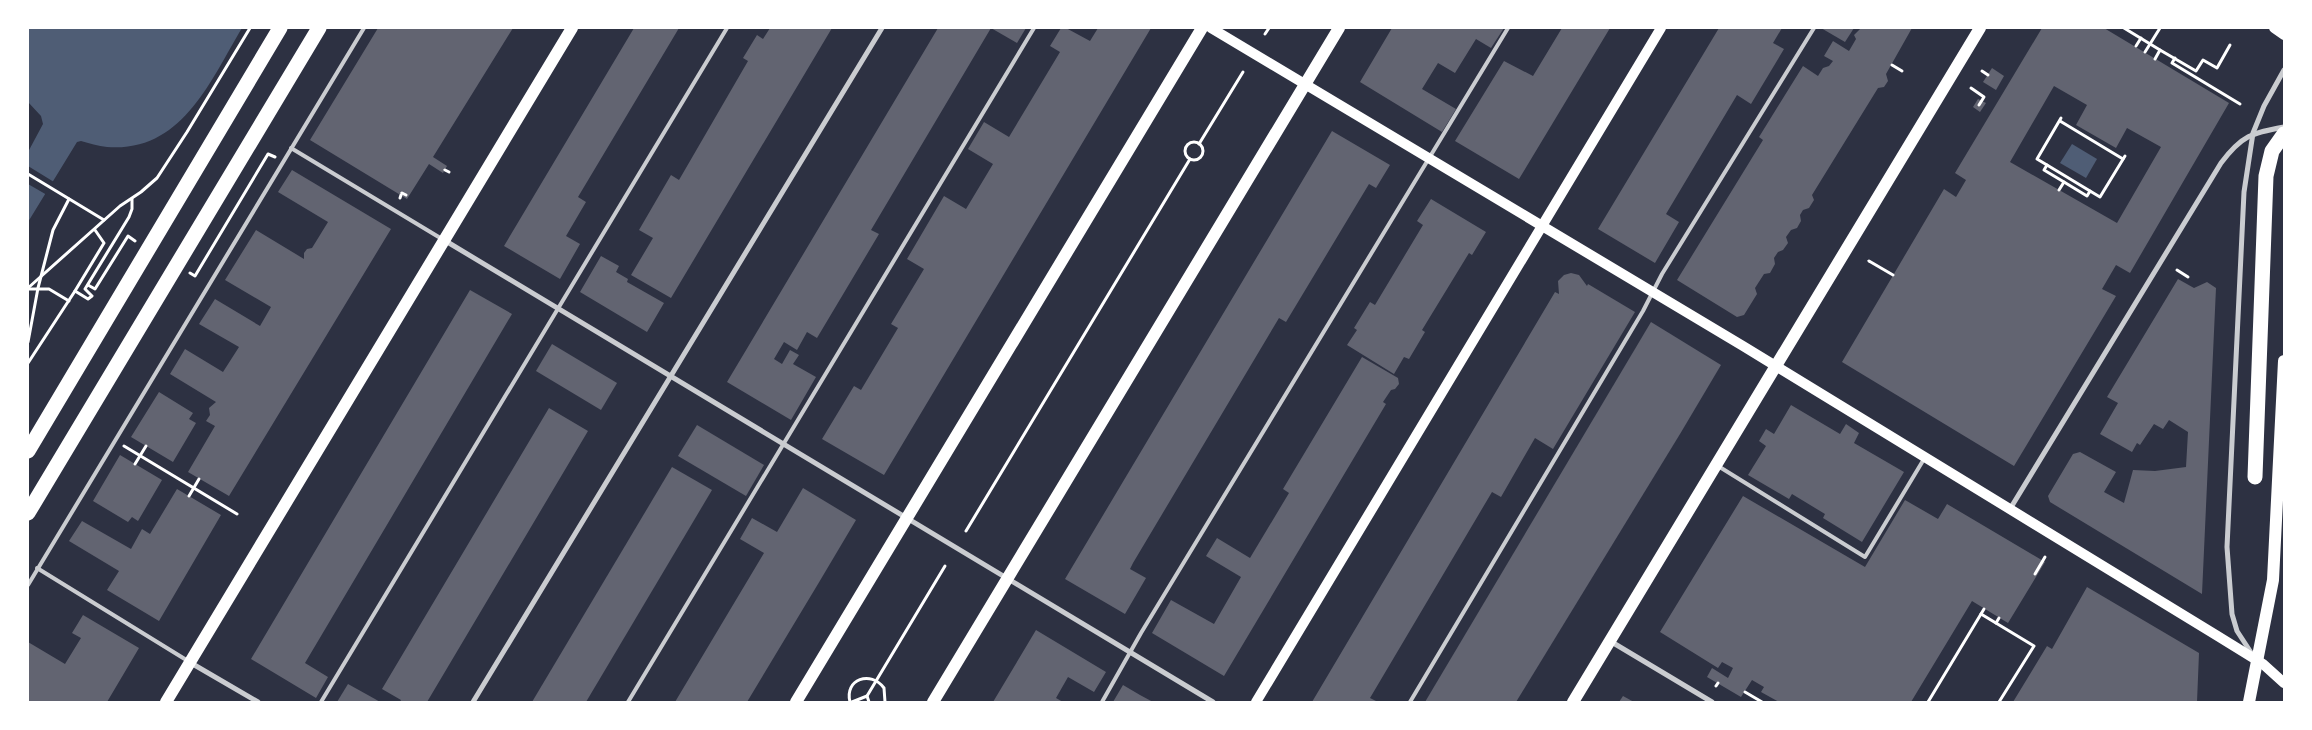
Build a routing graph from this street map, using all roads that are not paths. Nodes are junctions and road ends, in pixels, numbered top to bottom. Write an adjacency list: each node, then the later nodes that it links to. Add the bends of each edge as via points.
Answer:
1 (280, 28): 32 (highway)
2 (319, 28): 38 (highway)
3 (364, 28): 22 (lane)
4 (572, 28): 25 (main road)
5 (727, 28): 27 (lane)
6 (882, 28): 30 (street)
7 (1034, 28): 31 (lane)
8 (1202, 28): 39 (main road)
9 (1211, 28): 18 (main road)
10 (1339, 28): 18 (main road)
11 (1508, 28): 23 (lane)
12 (1661, 28): 24 (main road)
13 (1814, 28): 26 (lane)
14 (1980, 28): 29 (main road)
15 (2274, 28): 16 (main road)
16 (2284, 35)
17 (2284, 70): 20 (street)
18 (1305, 84): 23 (main road); 42 (main road)
19 (2284, 127): 20 (street)
20 (2253, 133): 37 (street, via 2229,152 2214,173); 46 (street, via 2244,192 2227,547 2233,620)
21 (2284, 134): 35 (highway, via 2272,151 2266,176)
22 (291, 148): 25 (lane); 41 (lane)
23 (1429, 158): 24 (main road); 45 (lane)
24 (1543, 227): 26 (main road); 58 (main road)
25 (444, 240): 27 (street); 47 (main road)
26 (1652, 294): 29 (main road); 59 (lane)
27 (558, 309): 30 (street); 51 (lane)
28 (2284, 361): 36 (main road)
29 (1775, 366): 33 (main road); 34 (main road)
30 (672, 377): 31 (street); 52 (street)
31 (783, 445): 39 (street); 53 (lane)
32 (28, 451)
33 (1925, 457): 34 (lane, via 1865,558); 37 (main road)
34 (1716, 465): 44 (main road)
35 (2255, 477)
36 (2278, 506): 40 (main road); 46 (main road, via 2272,590)
37 (2010, 509): 46 (main road)
38 (28, 513)
39 (907, 519): 42 (street); 54 (main road)
40 (2284, 522)
41 (37, 568): 43 (lane); 47 (lane)
42 (1007, 580): 45 (street); 55 (main road)
43 (28, 585)
44 (1610, 641): 60 (main road); 61 (street)
45 (1130, 653): 56 (lane); 57 (street)
46 (2256, 659): 48 (main road); 62 (main road)
47 (190, 662): 49 (main road); 50 (street)
48 (2284, 683)
49 (166, 702)
50 (258, 702)
51 (321, 702)
52 (473, 702)
53 (628, 702)
54 (796, 702)
55 (933, 702)
56 (1102, 702)
57 (1212, 702)
58 (1256, 702)
59 (1410, 702)
60 (1573, 702)
61 (1712, 702)
62 (2249, 702)

